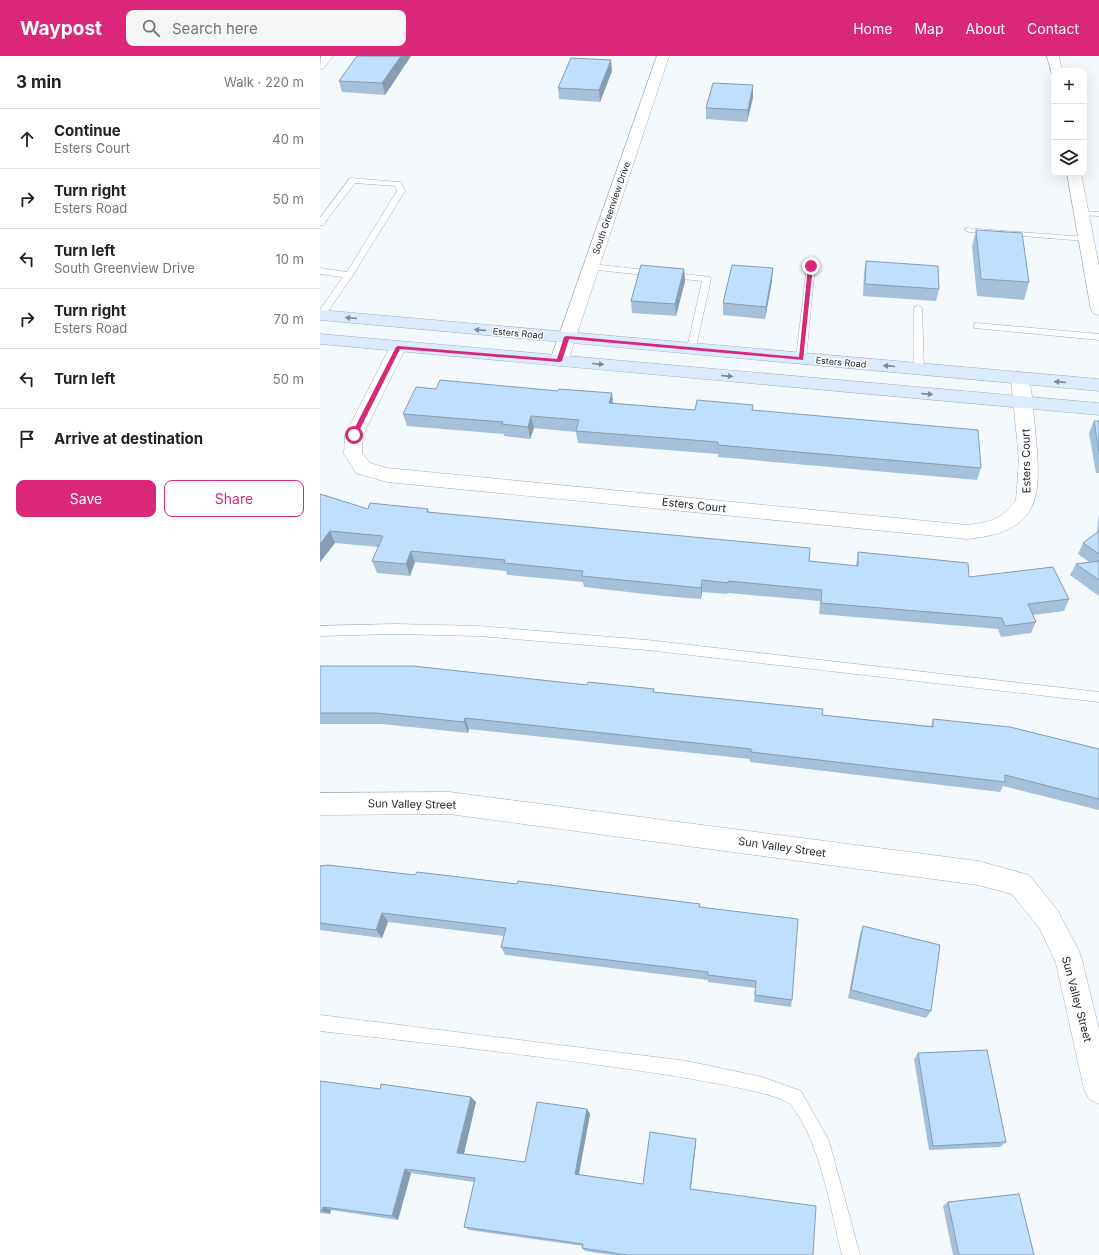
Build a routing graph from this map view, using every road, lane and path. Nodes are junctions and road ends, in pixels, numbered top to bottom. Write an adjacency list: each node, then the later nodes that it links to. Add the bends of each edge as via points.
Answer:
1 (327, 56): 4 (street)
2 (663, 56): 13 (street, South Greenview Drive)
3 (1053, 56): 5 (street)
4 (320, 65)
5 (1055, 68)
6 (1075, 176): 7 (street)
7 (1082, 213): 8 (lane); 11 (street)
8 (1099, 214)
9 (320, 223): 15 (lane, via 353,180 398,184 401,191)
10 (969, 230): 11 (lane)
11 (1086, 239): 17 (street)
12 (811, 266): 25 (lane)
13 (591, 267): 20 (street, South Greenview Drive); 24 (lane, via 707,279)
14 (320, 271): 15 (lane)
15 (350, 275): 18 (lane)
16 (918, 308): 27 (lane)
17 (1099, 310)
18 (321, 315): 20 (main road, Esters Road, one-way to 18)
19 (977, 326): 21 (lane)
20 (567, 337): 24 (main road, Esters Road); 26 (street, South Greenview Drive)
21 (1099, 337)
22 (320, 339): 23 (main road)
23 (398, 347): 26 (main road); 30 (street, Esters Court, via 354,435 353,454 363,468 387,475 967,532 992,529 1011,518 1026,500 1028,477)
24 (692, 349): 25 (main road, Esters Road)
25 (801, 358): 27 (main road, Esters Road, one-way to 25)
26 (559, 361): 30 (main road, one-way to 30)
27 (919, 369): 28 (main road, Esters Road)
28 (1020, 378): 29 (main road, Esters Road, one-way to 28); 30 (street, Esters Court)
29 (1099, 385)
30 (1024, 402): 31 (main road)
31 (1099, 409)
32 (320, 631): 33 (lane, via 479,631 647,645)
33 (1099, 697)
34 (320, 804): 36 (street, Sun Valley Street, via 449,803 978,873 1020,884 1049,920 1069,960)
35 (320, 1024): 37 (lane, via 687,1069 762,1085 795,1097 821,1141)
36 (1099, 1089)
37 (851, 1255)

